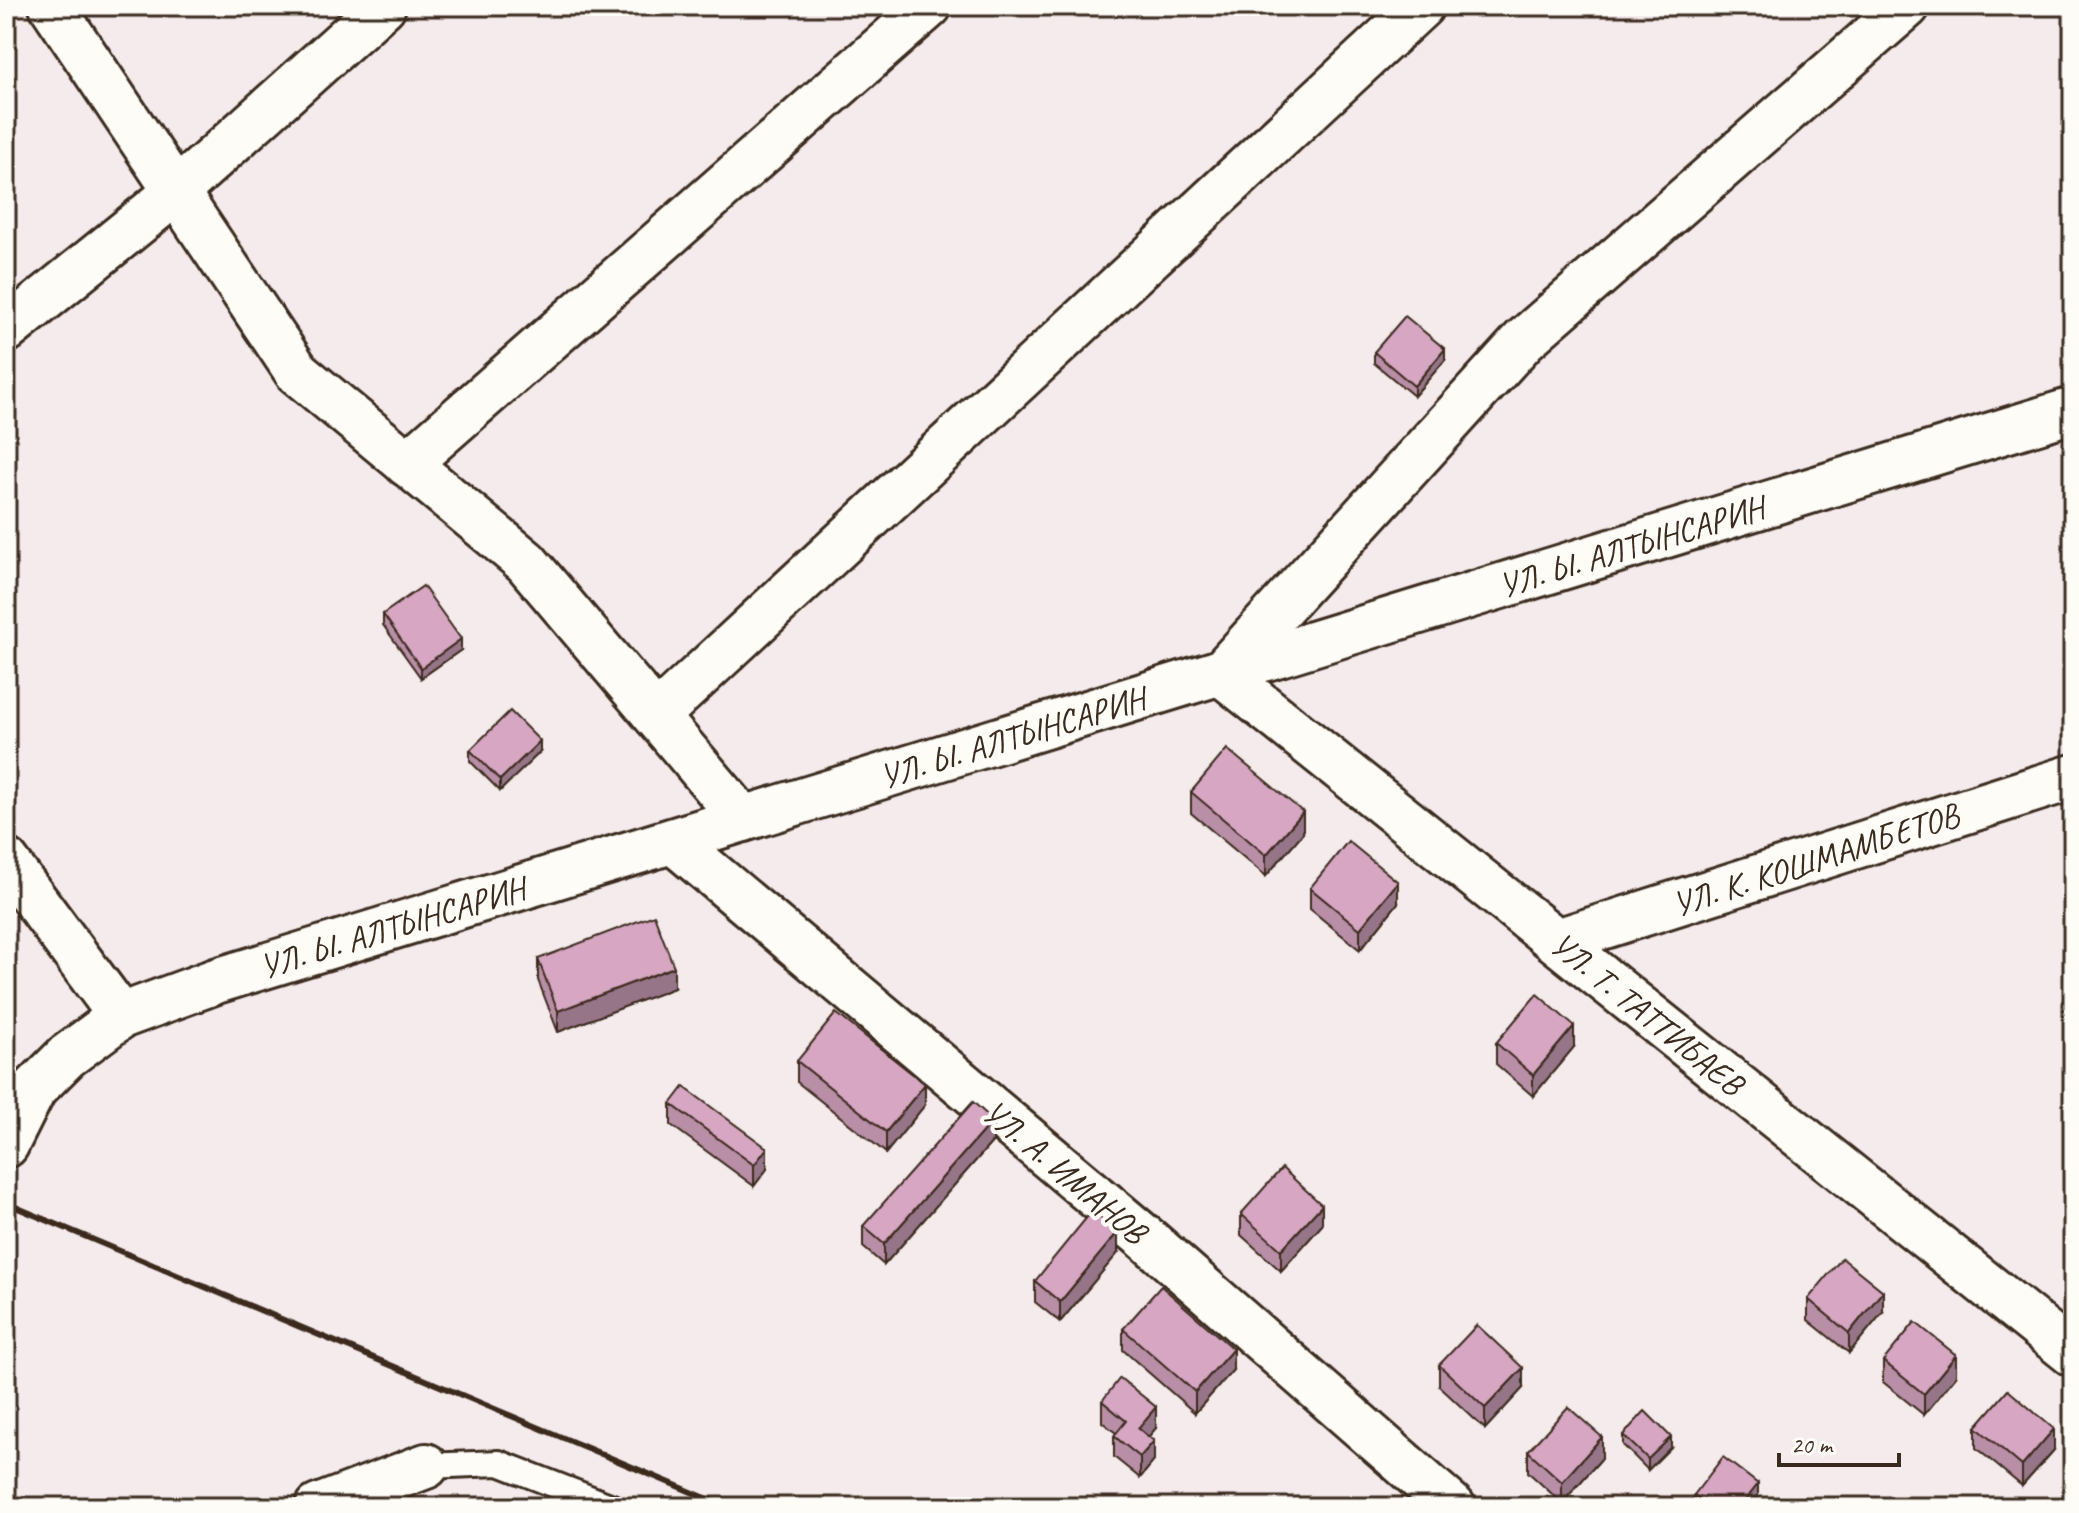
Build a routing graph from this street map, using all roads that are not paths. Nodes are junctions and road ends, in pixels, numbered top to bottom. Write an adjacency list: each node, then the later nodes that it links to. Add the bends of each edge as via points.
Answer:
1 (52, 6): 6 (street)
2 (383, 6): 6 (street)
3 (929, 6): 9 (street)
4 (1421, 6): 11 (street)
5 (1907, 6): 10 (street, via 1524,340)
6 (176, 192): 7 (street); 9 (street, via 297,372)
7 (6, 330)
8 (2073, 410): 10 (street, УЛ. Ы. АЛТЫНСАРИН)
9 (407, 464): 11 (street, via 526,562)
10 (1221, 673): 13 (street, УЛ. Ы. АЛТЫНСАРИН); 16 (street, УЛ. Т. ТАТТИБАЕВ)
11 (656, 716): 13 (street)
12 (2073, 777): 16 (street, УЛ. К. КОШМАМБЕТОВ)
13 (743, 819): 14 (street, УЛ. Ы. АЛТЫНСАРИН)
14 (673, 841): 17 (street, УЛ. Ы. АЛТЫНСАРИН, via 216,981); 23 (street, УЛ. А. ИМАНОВ, via 1149,1241)
15 (6, 861): 17 (street)
16 (1557, 941): 19 (street, УЛ. Т. ТАТТИБАЕВ)
17 (121, 1016): 18 (street, УЛ. Ы. АЛТЫНСАРИН, via 67,1056 34,1089)
18 (6, 1145)
19 (2073, 1354)
20 (426, 1466): 21 (street); 22 (lane, via 499,1463)
21 (318, 1507)
22 (612, 1507)
23 (1453, 1507)

